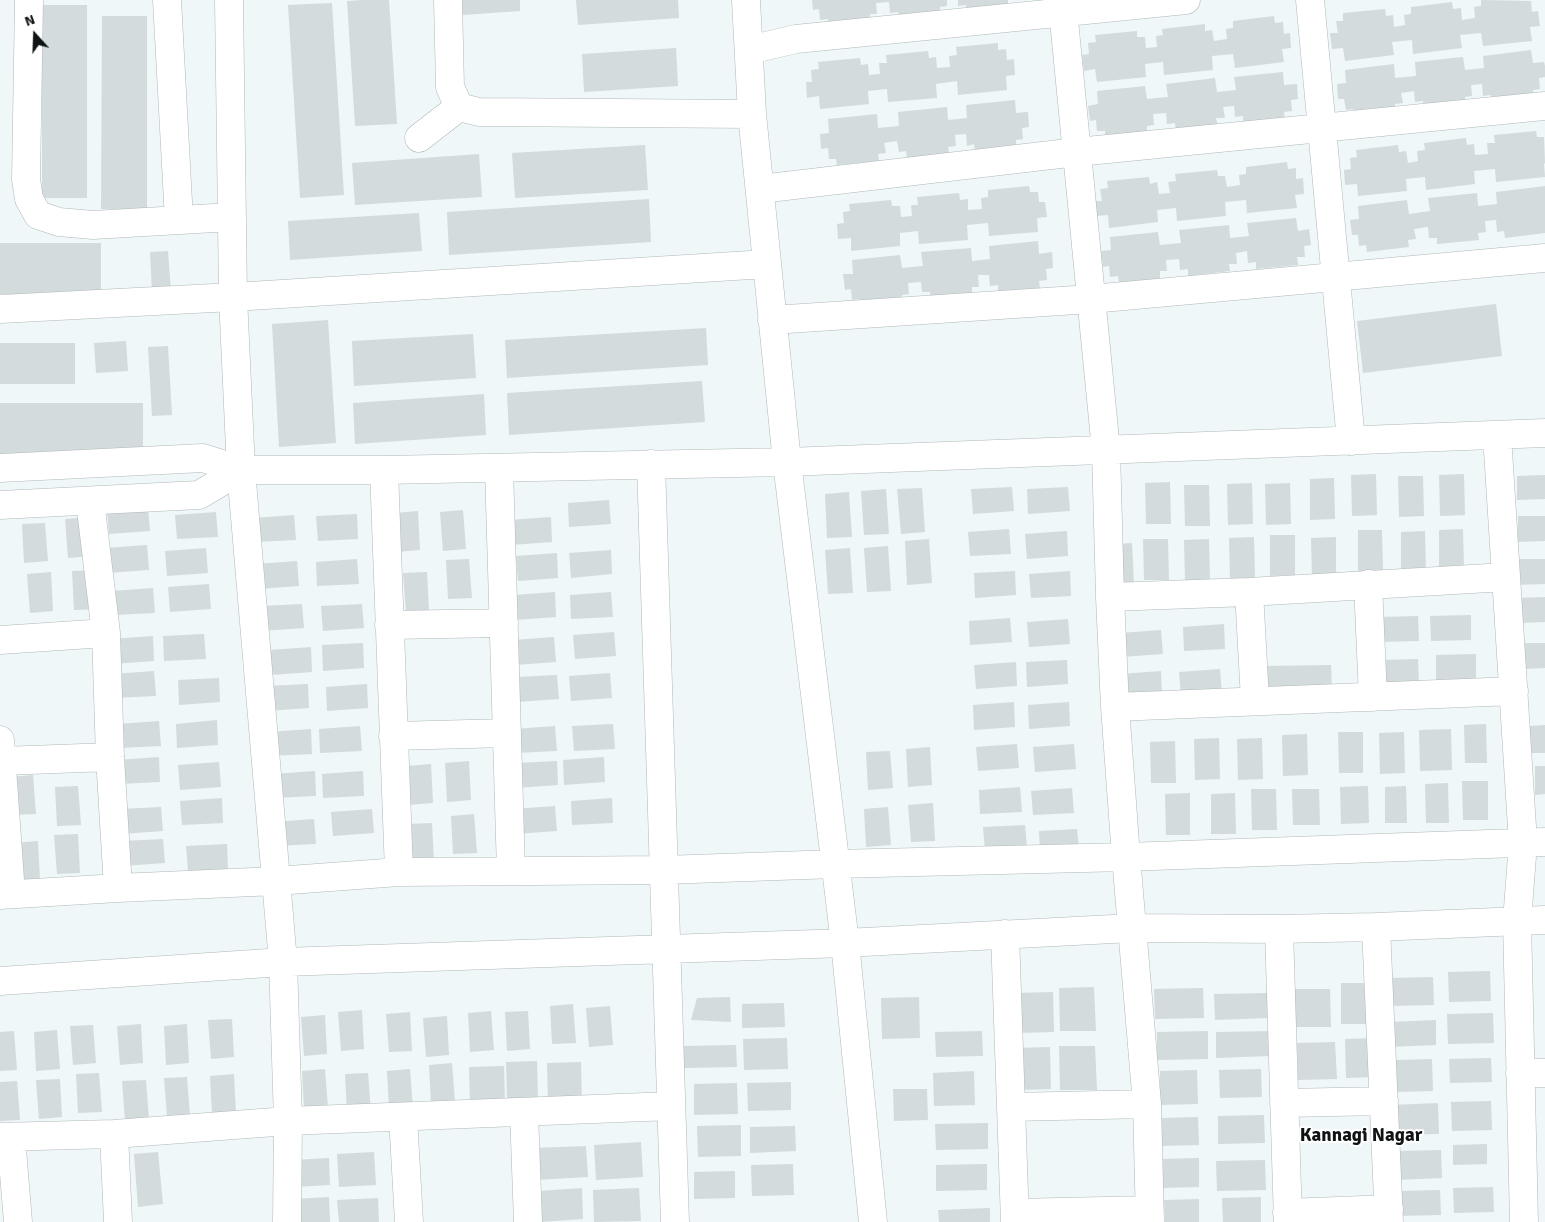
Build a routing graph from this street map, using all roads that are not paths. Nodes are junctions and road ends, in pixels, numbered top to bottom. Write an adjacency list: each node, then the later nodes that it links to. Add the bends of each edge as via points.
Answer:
1 (29, 0): 18 (street, via 26,179 30,199 38,215 59,222 93,225)
2 (167, 0): 18 (street)
3 (229, 0): 17 (street)
4 (448, 0): 11 (street, via 450,87)
5 (746, 0): 9 (street)
6 (1186, 0): 8 (street)
7 (1310, 0): 13 (street)
8 (1063, 6): 9 (street, via 796,39); 15 (street)
9 (749, 50): 12 (street)
10 (1545, 106): 13 (street)
11 (459, 107): 12 (street, via 479,112); 14 (street)
12 (752, 114): 16 (street)
13 (1322, 128): 15 (street); 21 (street)
14 (419, 138)
15 (1077, 152): 16 (street); 23 (street)
16 (760, 189): 20 (street)
17 (232, 217): 18 (street); 22 (street)
18 (179, 220)
19 (1545, 258): 21 (street)
20 (767, 264): 22 (street); 25 (street)
21 (1336, 277): 23 (street); 28 (street)
22 (233, 297): 24 (street); 34 (street)
23 (1091, 299): 25 (street); 29 (street)
24 (0, 310)
25 (772, 320): 30 (street)
26 (1545, 433): 27 (street)
27 (1497, 435): 28 (street); 38 (street)
28 (1352, 441): 29 (street)
29 (1106, 450): 30 (street); 41 (street)
30 (787, 462): 31 (street); 56 (street)
31 (651, 464): 33 (street); 57 (street)
32 (0, 468): 34 (street, via 203,458)
33 (499, 468): 35 (street); 42 (street)
34 (241, 470): 35 (street); 36 (street, via 199,495); 60 (street)
35 (384, 470): 43 (street)
36 (90, 501): 37 (street); 44 (street)
37 (0, 505)
38 (1506, 577): 39 (street); 46 (street)
39 (1368, 584): 40 (street); 47 (street)
40 (1249, 592): 41 (street); 48 (street)
41 (1110, 597): 49 (street)
42 (504, 623): 43 (street); 50 (street)
43 (389, 625): 51 (street)
44 (106, 633): 45 (street); 53 (street)
45 (0, 640)
46 (1514, 691): 47 (street); 54 (street)
47 (1373, 697): 48 (street)
48 (1255, 700): 49 (street)
49 (1115, 707): 55 (street)
50 (507, 733): 51 (street); 58 (street)
51 (393, 736): 59 (street)
52 (1, 750): 53 (street); 62 (street)
53 (110, 757): 61 (street)
54 (1534, 843): 55 (street); 64 (street)
55 (1126, 857): 56 (street); 66 (street)
56 (835, 864): 57 (street); 69 (street)
57 (664, 870): 58 (street); 70 (street)
58 (511, 871): 59 (street)
59 (398, 872): 60 (street)
60 (276, 881): 61 (street); 71 (street)
61 (118, 888): 62 (street)
62 (5, 895)
63 (1545, 920): 64 (street)
64 (1517, 921): 65 (street); 73 (street)
65 (1376, 927): 67 (street); 74 (street)
66 (1132, 928): 67 (street); 68 (street); 76 (street)
67 (1280, 929): 75 (street)
68 (1005, 934): 69 (street); 78 (street)
69 (844, 944): 70 (street); 95 (street)
70 (666, 949): 71 (street); 77 (street)
71 (283, 962): 72 (street); 81 (street)
72 (0, 981)
73 (1533, 1073): 84 (street)
74 (1384, 1100): 75 (street); 85 (street)
75 (1284, 1103): 88 (street)
76 (1147, 1104): 78 (street); 86 (street)
77 (671, 1106): 79 (street); 94 (street)
78 (1011, 1107): 87 (street)
79 (524, 1112): 80 (street); 93 (street)
80 (403, 1117): 81 (street); 92 (street)
81 (288, 1121): 82 (street); 91 (street)
82 (114, 1134): 83 (street); 90 (street)
83 (6, 1137): 89 (street)
84 (1534, 1195): 96 (street)
85 (1389, 1215): 88 (street)
86 (1150, 1216): 87 (street)
87 (1015, 1217)
88 (1288, 1217)
89 (18, 1222)
90 (118, 1222)
91 (287, 1222)
92 (409, 1222)
93 (528, 1222)
94 (675, 1222)
95 (873, 1222)
96 (1524, 1222)

